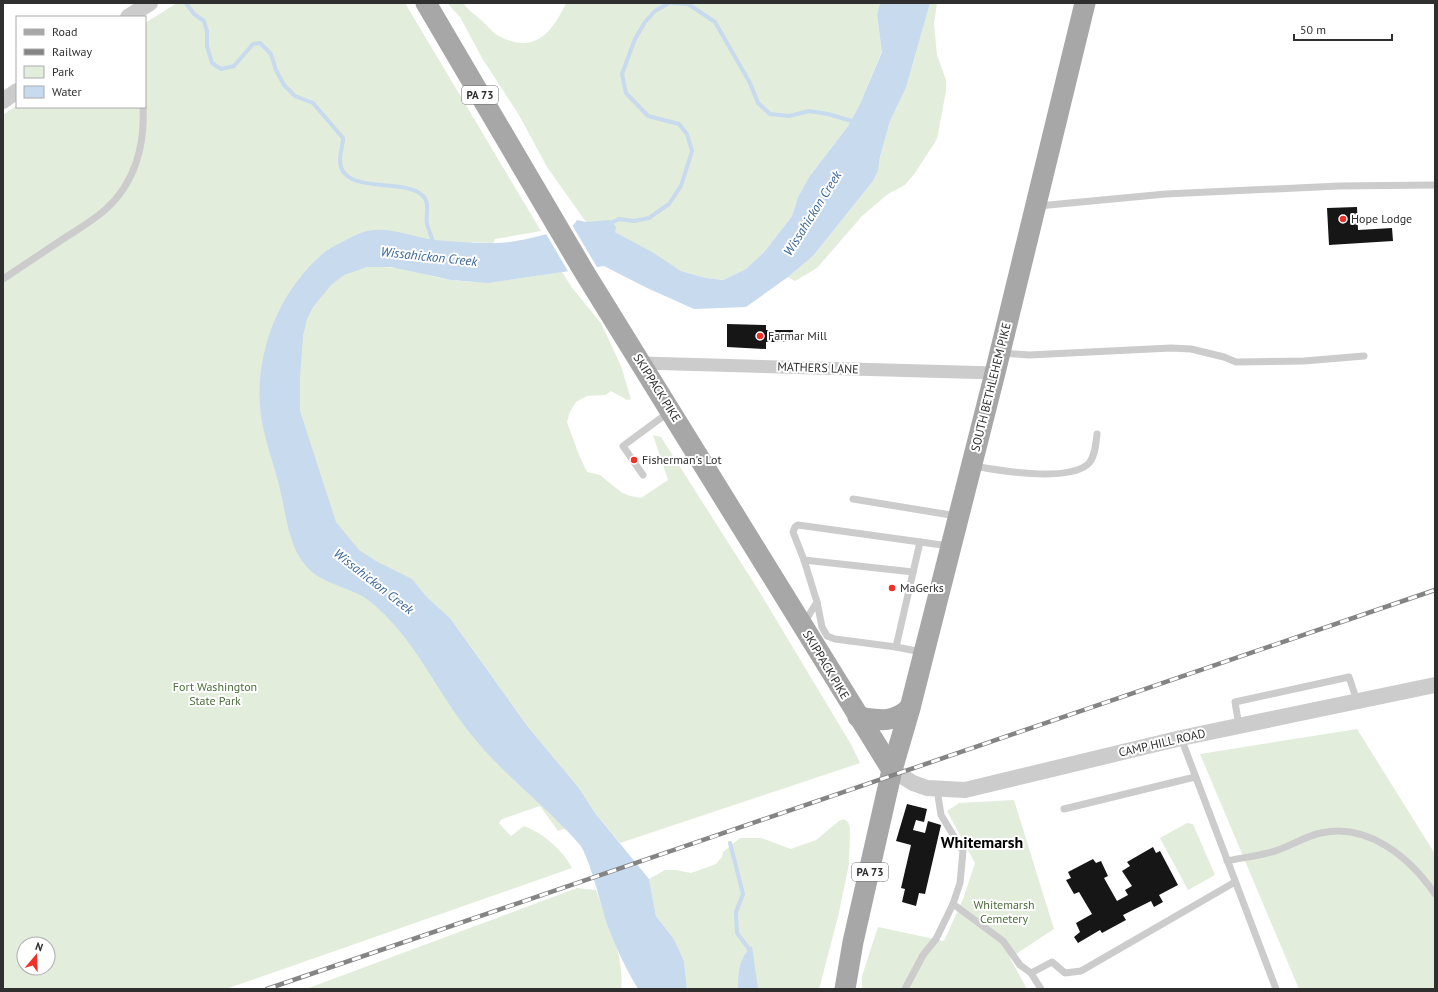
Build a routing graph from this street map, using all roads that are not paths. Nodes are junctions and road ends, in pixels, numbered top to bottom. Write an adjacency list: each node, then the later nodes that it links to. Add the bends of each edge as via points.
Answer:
1 (150, 3): 4 (street)
2 (426, 3): 13 (main road, SKIPPACK PIKE / PA 73, via 583,270)
3 (1085, 3): 9 (main road, SOUTH BETHLEHEM PIKE)
4 (132, 16)
5 (16, 92): 6 (street)
6 (3, 101)
7 (143, 108): 10 (lane, via 144,124 138,157 133,172 118,197 85,226)
8 (1435, 185): 9 (lane, via 1339,186 1166,194)
9 (1036, 206): 11 (main road, SOUTH BETHLEHEM PIKE)
10 (3, 279)
11 (1000, 352): 12 (lane, via 1029,355 1171,348 1191,349 1236,362 1304,361); 14 (main road, SOUTH BETHLEHEM PIKE)
12 (1364, 356)
13 (642, 363): 14 (street, MATHERS LANE); 15 (main road, SKIPPACK PIKE / PA 73)
14 (995, 373): 17 (main road, SOUTH BETHLEHEM PIKE)
15 (671, 411): 18 (lane, via 623,446); 26 (main road, SKIPPACK PIKE / PA 73)
16 (1097, 434): 17 (lane, via 1092,458 1087,465 1069,472 1043,474)
17 (972, 466): 20 (main road, SOUTH BETHLEHEM PIKE)
18 (643, 475)
19 (853, 499): 20 (lane)
20 (959, 516): 22 (main road, SOUTH BETHLEHEM PIKE)
21 (920, 542): 22 (lane); 23 (lane, via 798,526 794,527 793,532); 24 (lane)
22 (951, 546): 28 (main road, SOUTH BETHLEHEM PIKE)
23 (804, 560): 24 (lane); 25 (lane)
24 (913, 572): 27 (lane)
25 (817, 602): 26 (lane); 27 (lane, via 822,627 827,636)
26 (802, 626): 32 (main road, SKIPPACK PIKE / PA 73)
27 (896, 646): 28 (lane)
28 (924, 653): 31 (main road, SOUTH BETHLEHEM PIKE)
29 (1435, 685): 30 (street, CAMP HILL ROAD)
30 (1357, 701): 33 (street, CAMP HILL ROAD); 33 (lane, via 1349,677 1235,702)
31 (910, 708): 32 (main road, via 901,716 891,719); 35 (main road, SOUTH BETHLEHEM PIKE)
32 (858, 717): 35 (main road, SKIPPACK PIKE / PA 73)
33 (1239, 726): 34 (street, CAMP HILL ROAD)
34 (1181, 738): 36 (lane); 37 (street, CAMP HILL ROAD, via 965,790)
35 (892, 770): 37 (street, CAMP HILL ROAD, via 913,783); 44 (main road, PA 73, via 852,942)
36 (1195, 777): 38 (lane); 39 (lane)
37 (936, 789): 42 (lane, via 941,815 963,851 960,883)
38 (1064, 809)
39 (1227, 861): 40 (lane); 41 (lane, via 1277,851 1320,833 1344,831 1364,835 1384,844 1418,871)
40 (1235, 882): 43 (lane, via 1081,971 1065,973 1052,962); 47 (lane)
41 (1435, 894)
42 (953, 904): 43 (lane, via 1004,941 1020,964); 45 (lane, via 936,939 923,955)
43 (1031, 973): 46 (lane)
44 (845, 989)
45 (905, 989)
46 (1041, 989)
47 (1276, 989)

